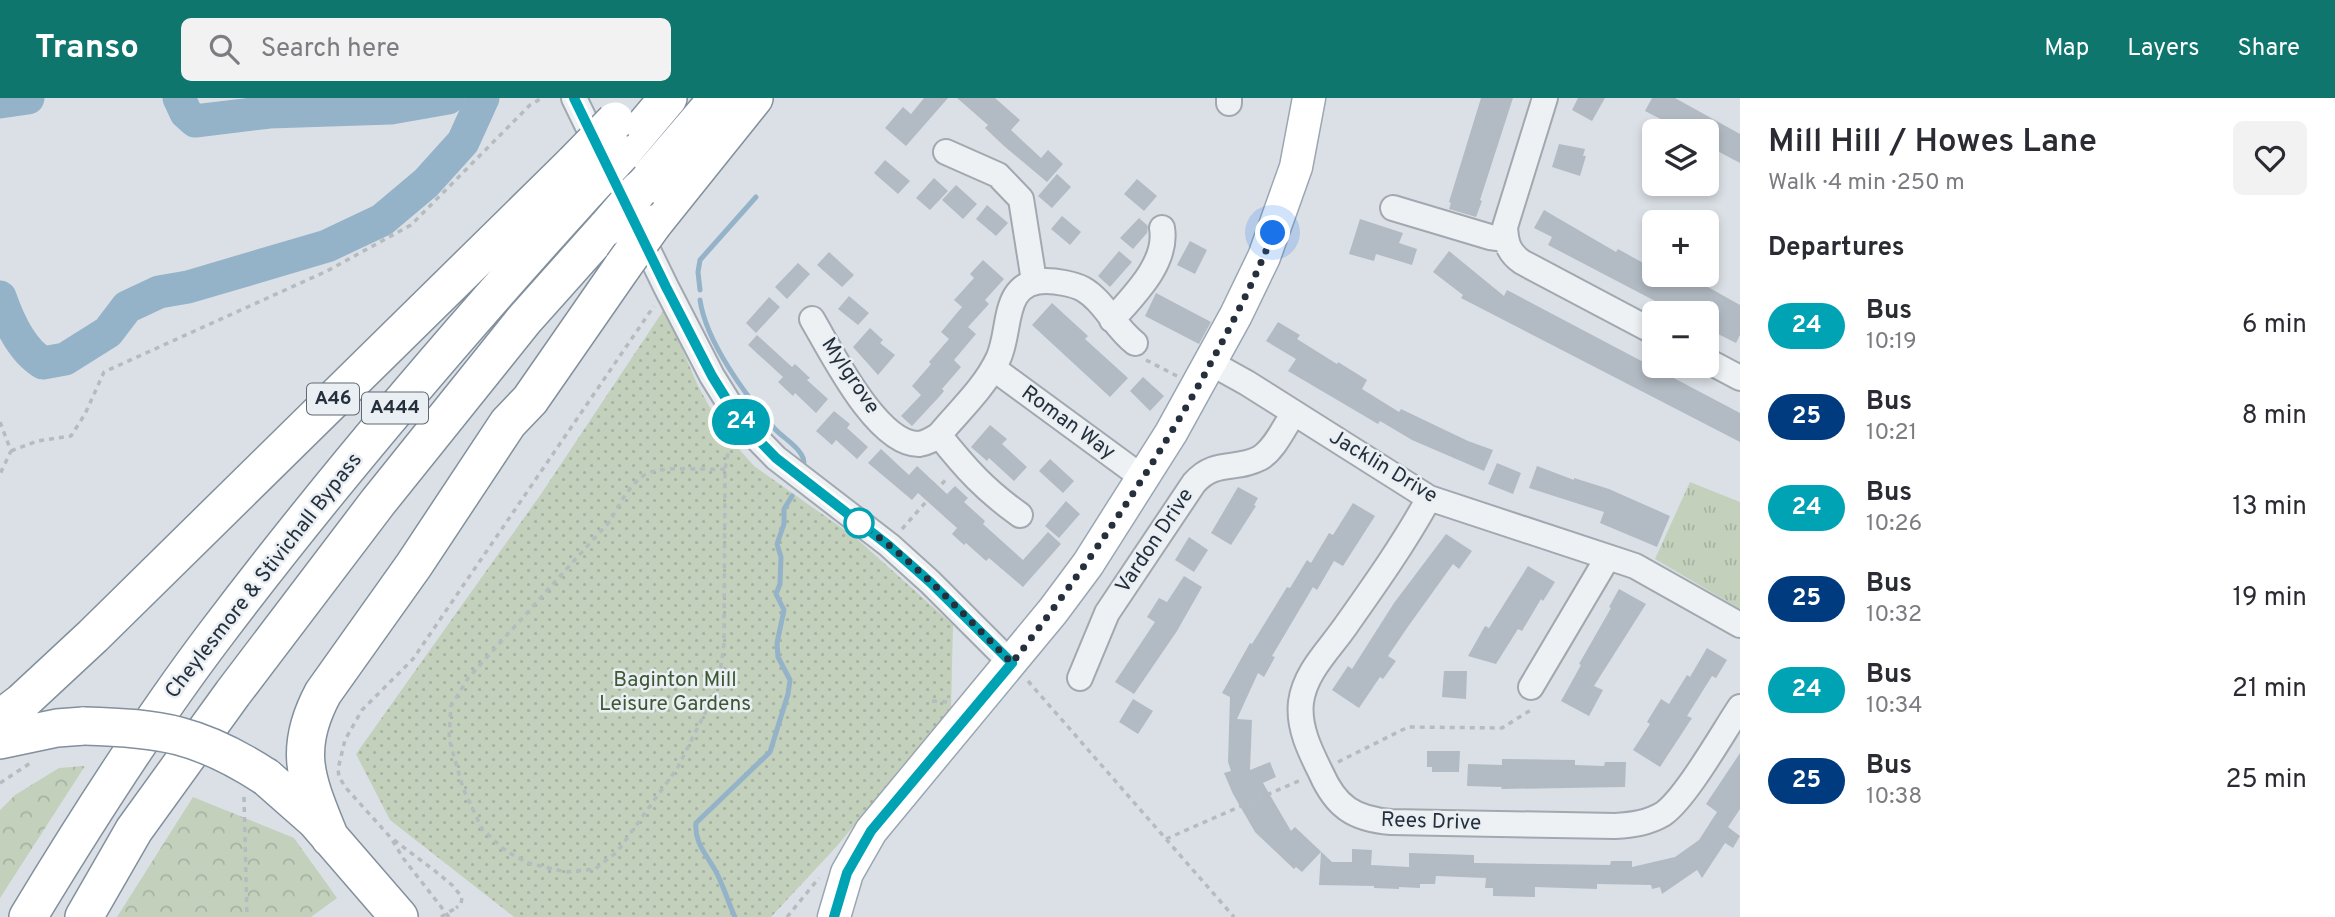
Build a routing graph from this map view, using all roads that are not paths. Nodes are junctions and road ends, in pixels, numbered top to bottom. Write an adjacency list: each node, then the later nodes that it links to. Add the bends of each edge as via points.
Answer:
1 (574, 98): 32 (street, via 666,287 740,421 776,458 930,582)
2 (668, 98): 8 (highway, Cheylesmore & Stivichall Bypass / A444)
3 (718, 98): 11 (highway, A444)
4 (727, 98): 11 (highway)
5 (754, 98): 11 (highway)
6 (1309, 98): 23 (main road, via 1296,167 1264,257)
7 (1545, 98): 14 (street)
8 (624, 124): 10 (highway, Cheylesmore & Stivichall Bypass / A444, bridge)
9 (946, 152): 16 (street, via 998,175 1021,199)
10 (581, 176): 36 (highway, A46); 40 (highway, Cheylesmore & Stivichall Bypass / A444, via 214,636 156,716)
11 (646, 208): 15 (highway, A444, bridge)
12 (1393, 208): 14 (street)
13 (1162, 228): 18 (street, via 1162,247 1154,264)
14 (1505, 239): 19 (street, via 1513,256 1522,262)
15 (616, 248): 38 (highway, via 521,394 508,423 311,715 304,745 306,773); 41 (highway, A444, via 524,320 378,502 134,830)
16 (1034, 281): 18 (street, via 1083,289); 22 (street, via 1010,305 1000,356)
17 (811, 319): 26 (street, Mylgrove, via 868,408 892,433 918,444)
18 (1112, 320): 20 (street)
19 (1642, 326)
20 (1135, 343)
21 (1719, 367): 24 (street)
22 (993, 368): 26 (street); 27 (street, Roman Way)
23 (1204, 374): 25 (street, Jacklin Drive, via 1247,383); 27 (main road)
24 (1740, 378)
25 (1294, 413): 28 (street, Jacklin Drive); 33 (street, Vardon Drive, via 1260,458 1209,470 1194,483 1107,613)
26 (939, 435): 29 (street, via 991,494)
27 (1143, 478): 32 (main road, via 1088,564)
28 (1429, 498): 30 (street, Jacklin Drive); 35 (street, Rees Drive, via 1347,626 1310,674 1300,705 1302,728 1320,772 1336,800 1360,817 1628,826 1651,820 1671,807)
29 (1020, 515)
30 (1608, 556): 31 (street, Jacklin Drive, via 1658,576); 34 (street)
31 (1740, 625)
32 (1012, 663): 44 (main road, via 871,831 847,873)
33 (1080, 678)
34 (1531, 687)
35 (1740, 708)
36 (0, 719)
37 (0, 740): 38 (highway, bridge, via 84,726 175,733 226,753 252,784 300,805)
38 (330, 838): 39 (highway)
39 (360, 874): 42 (highway); 43 (highway)
40 (28, 917)
41 (84, 917)
42 (372, 917)
43 (399, 917)
44 (834, 917)

